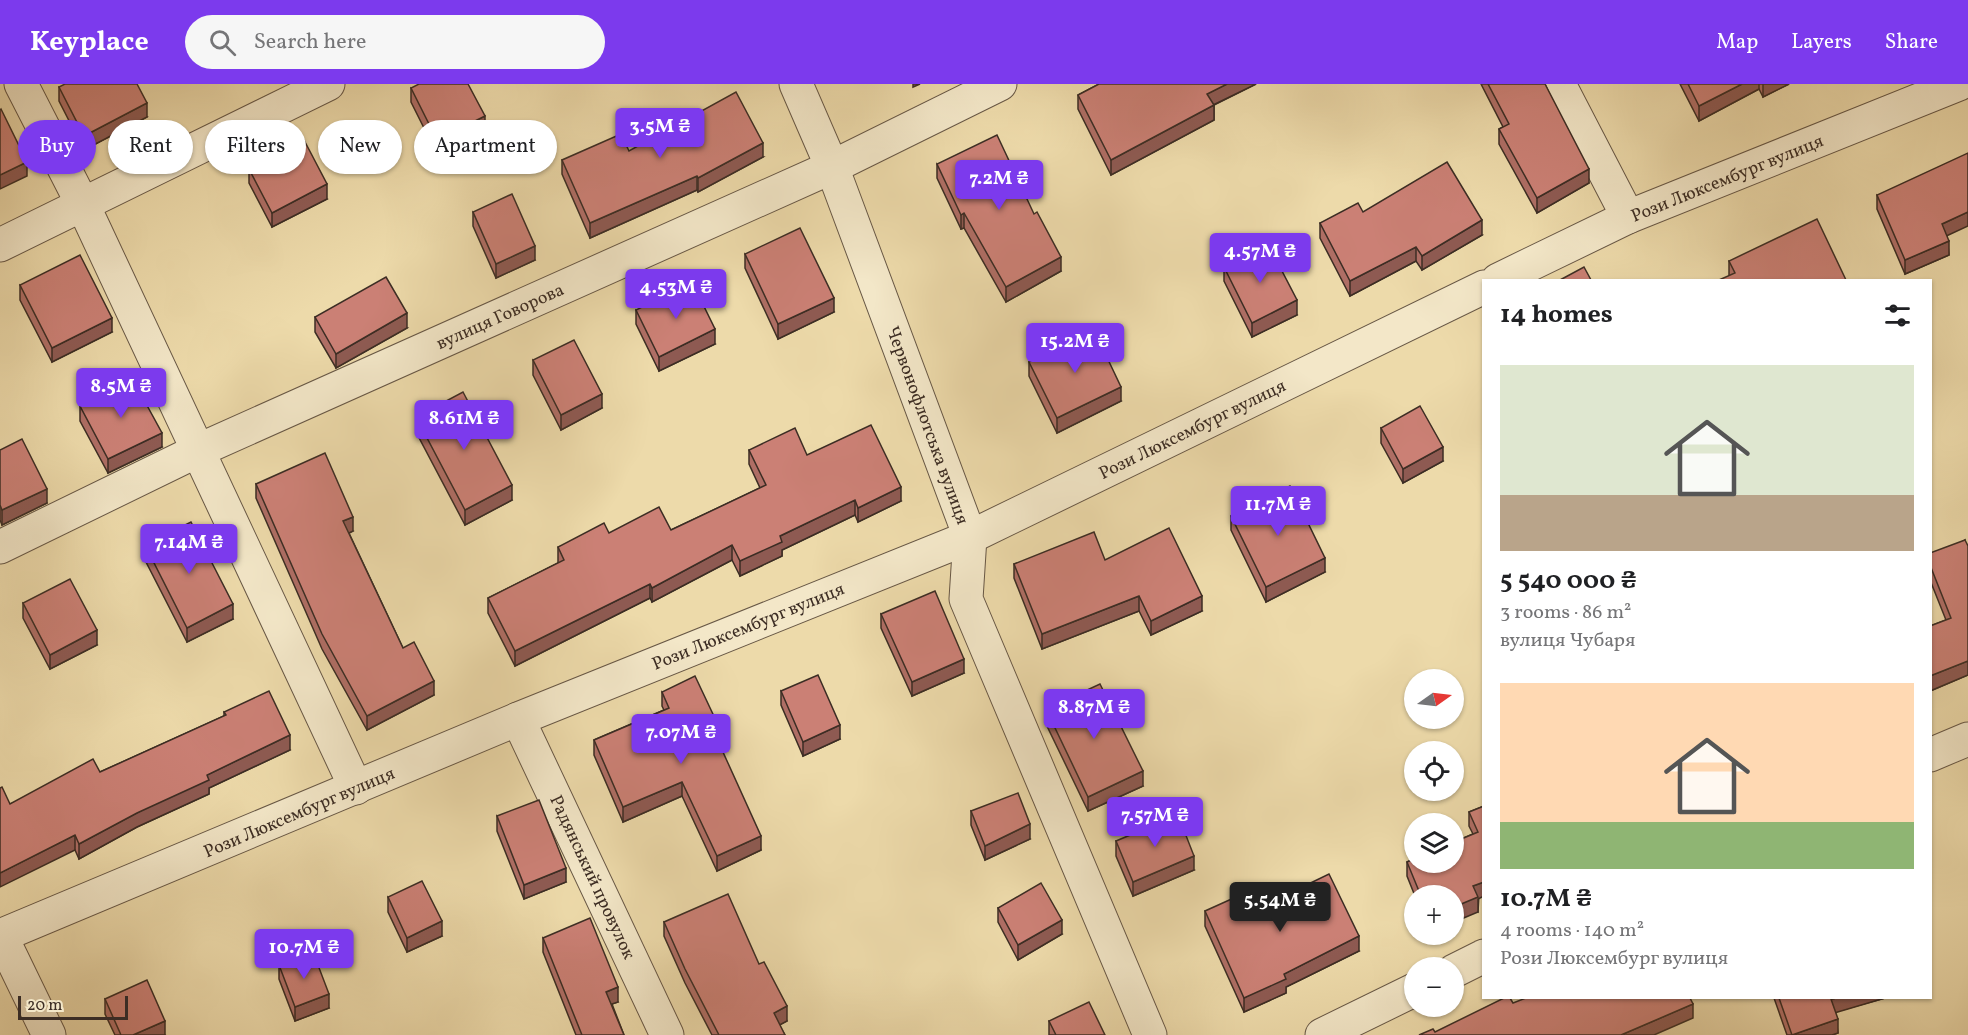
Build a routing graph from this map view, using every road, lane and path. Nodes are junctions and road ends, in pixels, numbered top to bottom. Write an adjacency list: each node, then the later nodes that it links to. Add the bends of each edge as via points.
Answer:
1 (21, 84): 8 (street)
2 (328, 84): 8 (street)
3 (796, 84): 7 (street, Червонофлотська вулиця)
4 (1000, 84): 7 (street, вулиця Говорова)
5 (1559, 84): 9 (street)
6 (1959, 84): 9 (street, Рози Люксембург вулиця)
7 (832, 167): 13 (street, вулиця Говорова); 14 (street, Червонофлотська вулиця)
8 (83, 205): 10 (street); 13 (street)
9 (1628, 217): 11 (street, Рози Люксембург вулиця)
10 (0, 244)
11 (1500, 279)
12 (1482, 288): 14 (street, Рози Люксембург вулиця)
13 (197, 451): 15 (street, вулиця Говорова); 19 (street)
14 (970, 537): 16 (street, Рози Люксембург вулиця); 26 (street, Червонофлотська вулиця, via 966,599)
15 (0, 547)
16 (518, 718): 19 (street, Рози Люксембург вулиця); 25 (street, Радянський провулок)
17 (1968, 739): 18 (street)
18 (1932, 754)
19 (356, 788): 20 (street, Рози Люксембург вулиця)
20 (1, 936): 24 (street)
21 (1482, 957): 22 (street)
22 (1464, 966)
23 (1404, 995): 27 (street)
24 (49, 1035)
25 (667, 1035)
26 (1150, 1035)
27 (1322, 1035)

